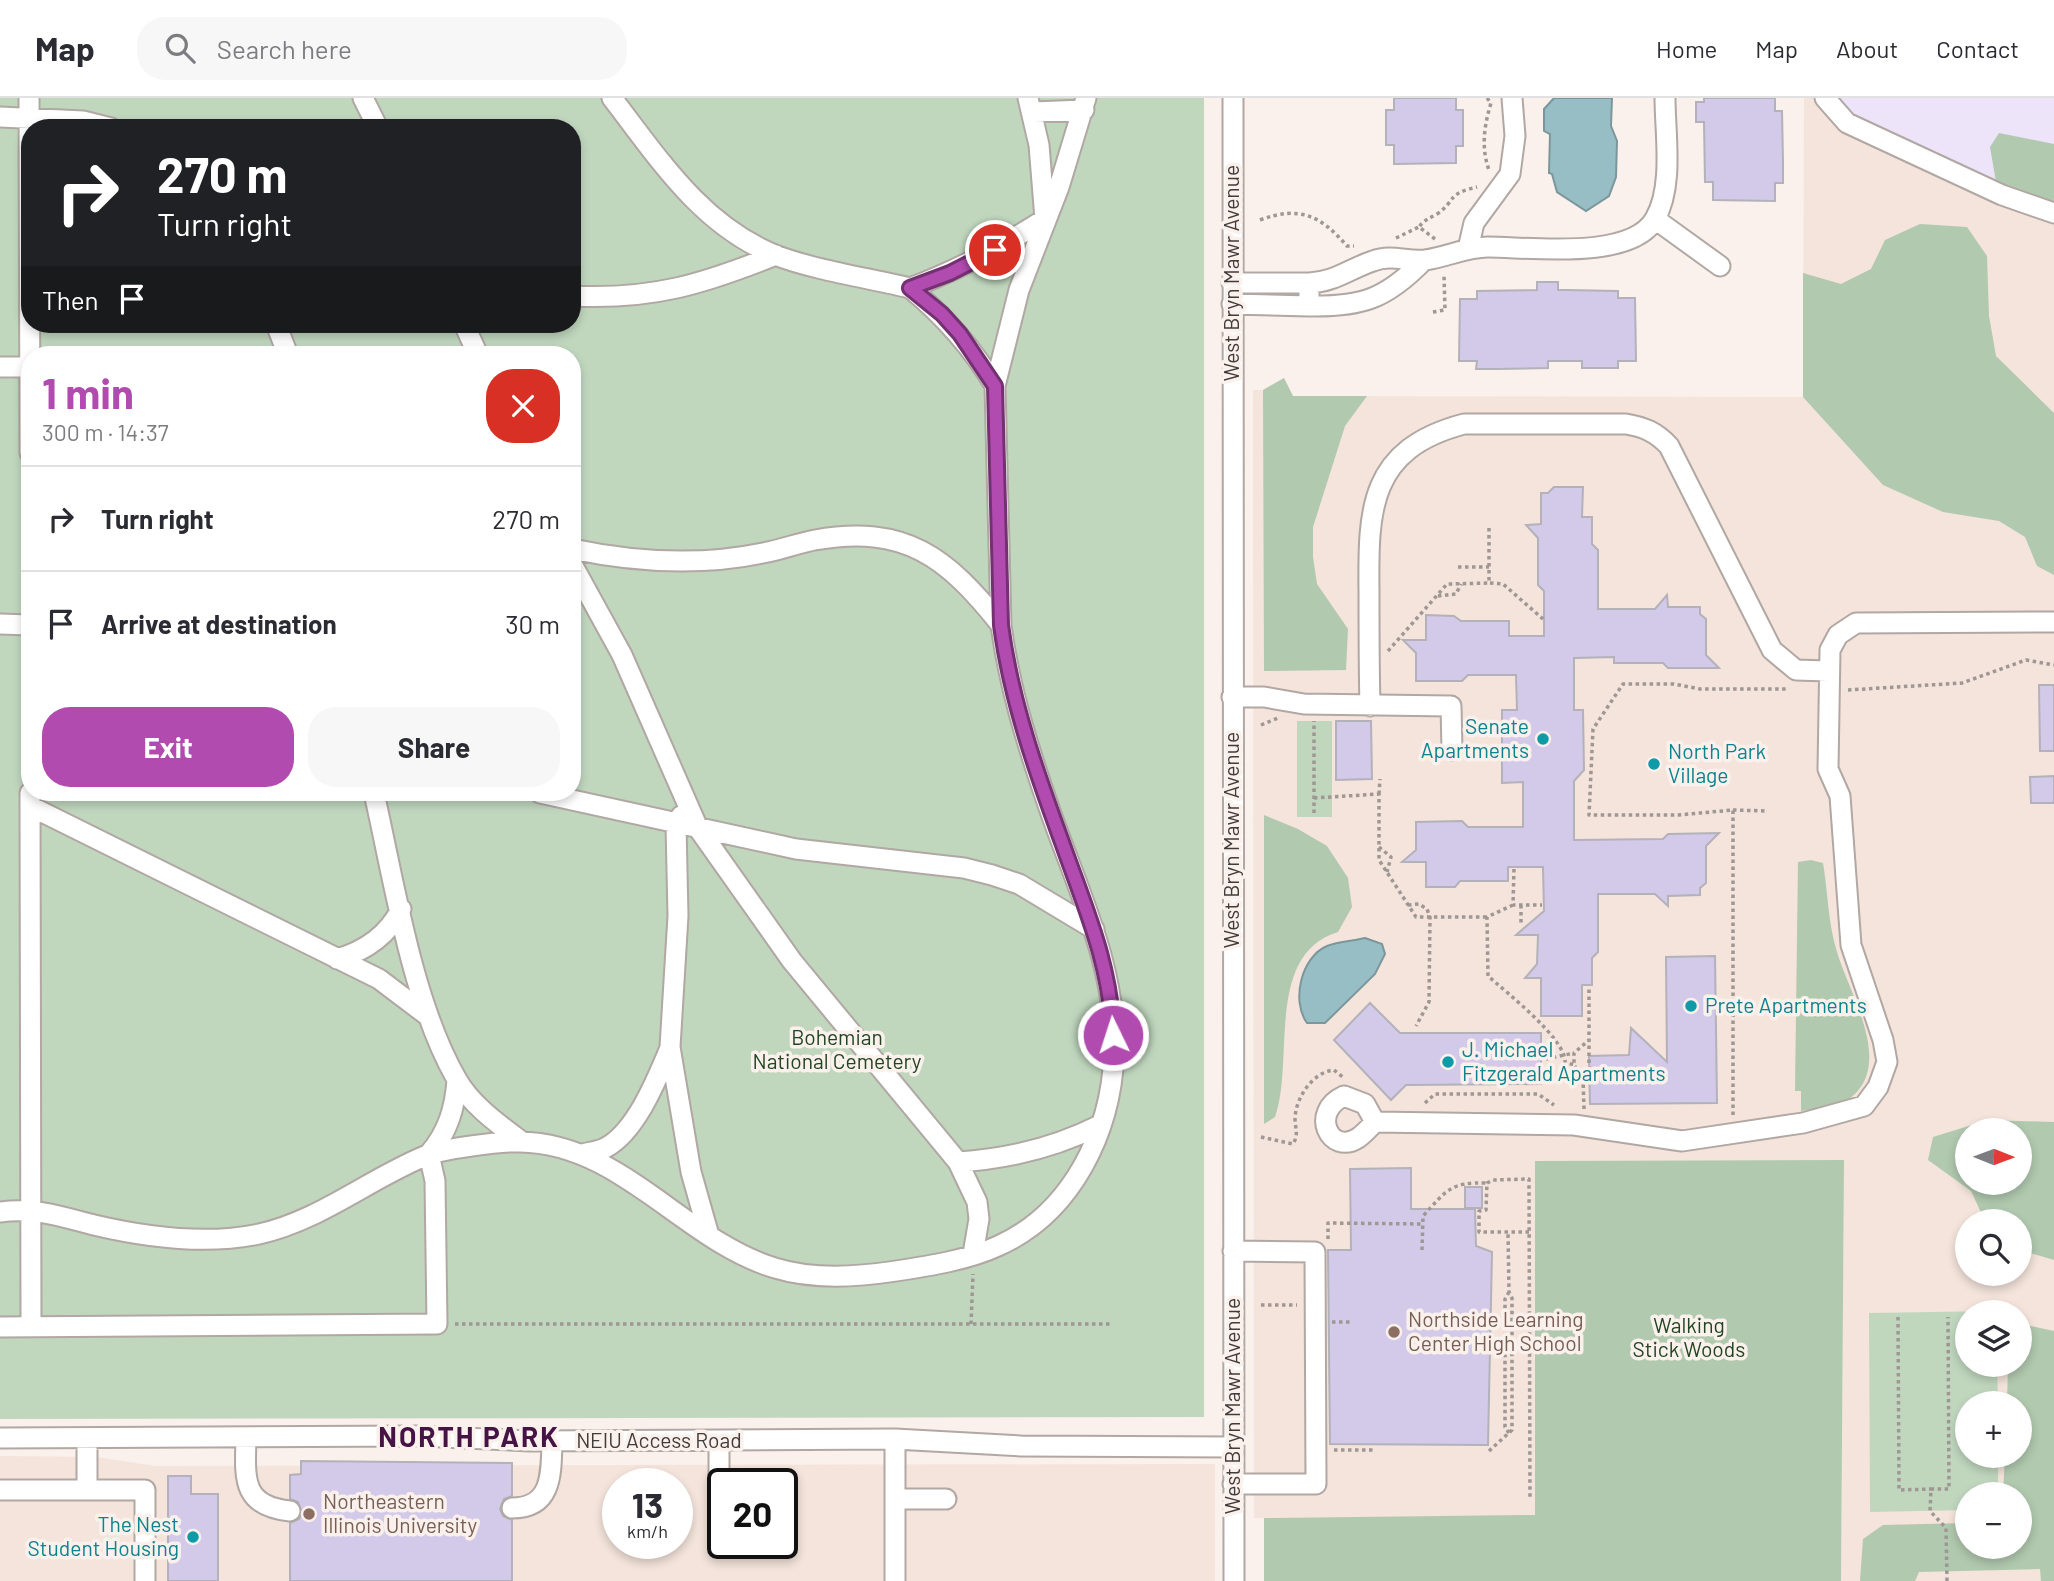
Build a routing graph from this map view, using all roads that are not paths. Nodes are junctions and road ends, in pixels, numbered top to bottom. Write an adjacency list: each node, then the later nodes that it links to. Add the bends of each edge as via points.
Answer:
1 (363, 98): 12 (street)
2 (612, 98): 17 (street, via 683,191 730,232)
3 (1233, 98): 20 (street, West Bryn Mawr Avenue)
4 (1512, 98): 16 (street, via 1515,136 1510,174 1475,223)
5 (1665, 98): 15 (street, via 1665,172)
6 (1825, 98): 13 (street, via 1847,123 2002,195)
7 (1085, 104): 8 (street); 14 (street)
8 (1031, 105): 14 (street)
9 (29, 107): 10 (street); 11 (street)
10 (0, 117)
11 (75, 119)
12 (374, 119)
13 (2054, 213)
14 (1045, 219): 22 (street, via 950,273); 28 (street, via 1019,290)
15 (1655, 219): 16 (street, via 1635,236 1586,248); 19 (street)
16 (1468, 249): 18 (street)
17 (776, 255): 22 (street); 23 (street, via 715,280 661,294)
18 (1424, 260): 21 (street, via 1393,256 1329,282); 25 (street, via 1391,290 1368,301)
19 (1720, 265)
20 (1232, 282): 21 (street); 24 (street, West Bryn Mawr Avenue)
21 (1309, 283): 25 (street)
22 (910, 288): 28 (street, via 960,334)
23 (581, 296)
24 (1232, 304): 25 (street); 36 (street, West Bryn Mawr Avenue)
25 (1308, 306)
26 (0, 367): 27 (street)
27 (21, 367)
28 (995, 386): 34 (street)
29 (581, 550): 34 (street, via 698,561 763,553 813,540 871,535 900,542 940,561 971,587)
30 (581, 580): 43 (street, via 622,655)
31 (2054, 622): 35 (street, via 1856,623 1838,635 1830,650)
32 (0, 624): 33 (street)
33 (21, 625)
34 (1001, 625): 47 (street, via 1018,710)
35 (1828, 671): 37 (street, via 1796,670 1772,650 1669,446 1659,435 1626,424 1464,424 1422,441 1396,460 1381,482 1368,537); 52 (street, via 1828,769 1840,796 1851,945 1887,1062 1878,1087 1864,1106 1803,1123 1682,1141 1574,1125)
36 (1232, 697): 37 (street); 61 (street, West Bryn Mawr Avenue)
37 (1370, 706): 38 (street, via 1451,706)
38 (1452, 750)
39 (30, 801): 58 (street)
40 (34, 801): 48 (street)
41 (376, 801): 46 (street)
42 (574, 801): 44 (street)
43 (686, 805): 44 (street); 45 (street)
44 (676, 825): 45 (street); 50 (street, via 678,916)
45 (698, 828): 47 (street, via 796,849 992,875 1019,884); 57 (street, via 792,961)
46 (401, 908): 48 (street, via 382,936); 49 (street)
47 (1094, 929): 53 (street, via 1108,974 1114,1055)
48 (338, 959): 49 (street, via 389,986)
49 (428, 1016): 51 (street)
50 (670, 1047): 56 (street, via 654,1085 618,1138); 60 (street, via 691,1172)
51 (457, 1080): 54 (street, via 494,1121); 55 (street, via 452,1114)
52 (1375, 1122)
53 (1100, 1125): 57 (street, via 1030,1153); 62 (street, via 1085,1166 1054,1206 998,1247)
54 (520, 1141): 55 (street); 56 (street)
55 (429, 1154): 58 (street, via 299,1220 227,1239 100,1226); 63 (street, via 436,1192 437,1324)
56 (583, 1154): 60 (street)
57 (958, 1161): 62 (street, via 977,1202)
58 (31, 1209): 59 (street); 63 (street)
59 (0, 1212)
60 (708, 1232): 62 (street, via 742,1256 777,1269 818,1276 914,1269)
61 (1233, 1251): 71 (street, West Bryn Mawr Avenue); 73 (street, via 1315,1252 1315,1484)
62 (973, 1254)
63 (31, 1327): 64 (street)
64 (0, 1328)
65 (246, 1437): 67 (street, NEIU Access Road); 70 (street, NEIU Access Road); 79 (street, via 245,1469 251,1493 271,1509)
66 (0, 1438): 67 (street, NEIU Access Road)
67 (87, 1438): 75 (street)
68 (895, 1439): 69 (street, NEIU Access Road); 71 (street, NEIU Access Road, via 1021,1446); 76 (street)
69 (719, 1440): 70 (street, NEIU Access Road); 72 (street)
70 (552, 1441): 78 (street, via 549,1485 543,1498)
71 (1233, 1447): 73 (street, West Bryn Mawr Avenue)
72 (719, 1468)
73 (1233, 1484): 82 (street, West Bryn Mawr Avenue)
74 (0, 1490): 75 (street)
75 (87, 1490): 80 (street, via 145,1490)
76 (895, 1499): 77 (street); 81 (street)
77 (946, 1499)
78 (512, 1508)
79 (290, 1511)
80 (145, 1581)
81 (895, 1581)
82 (1234, 1581)

